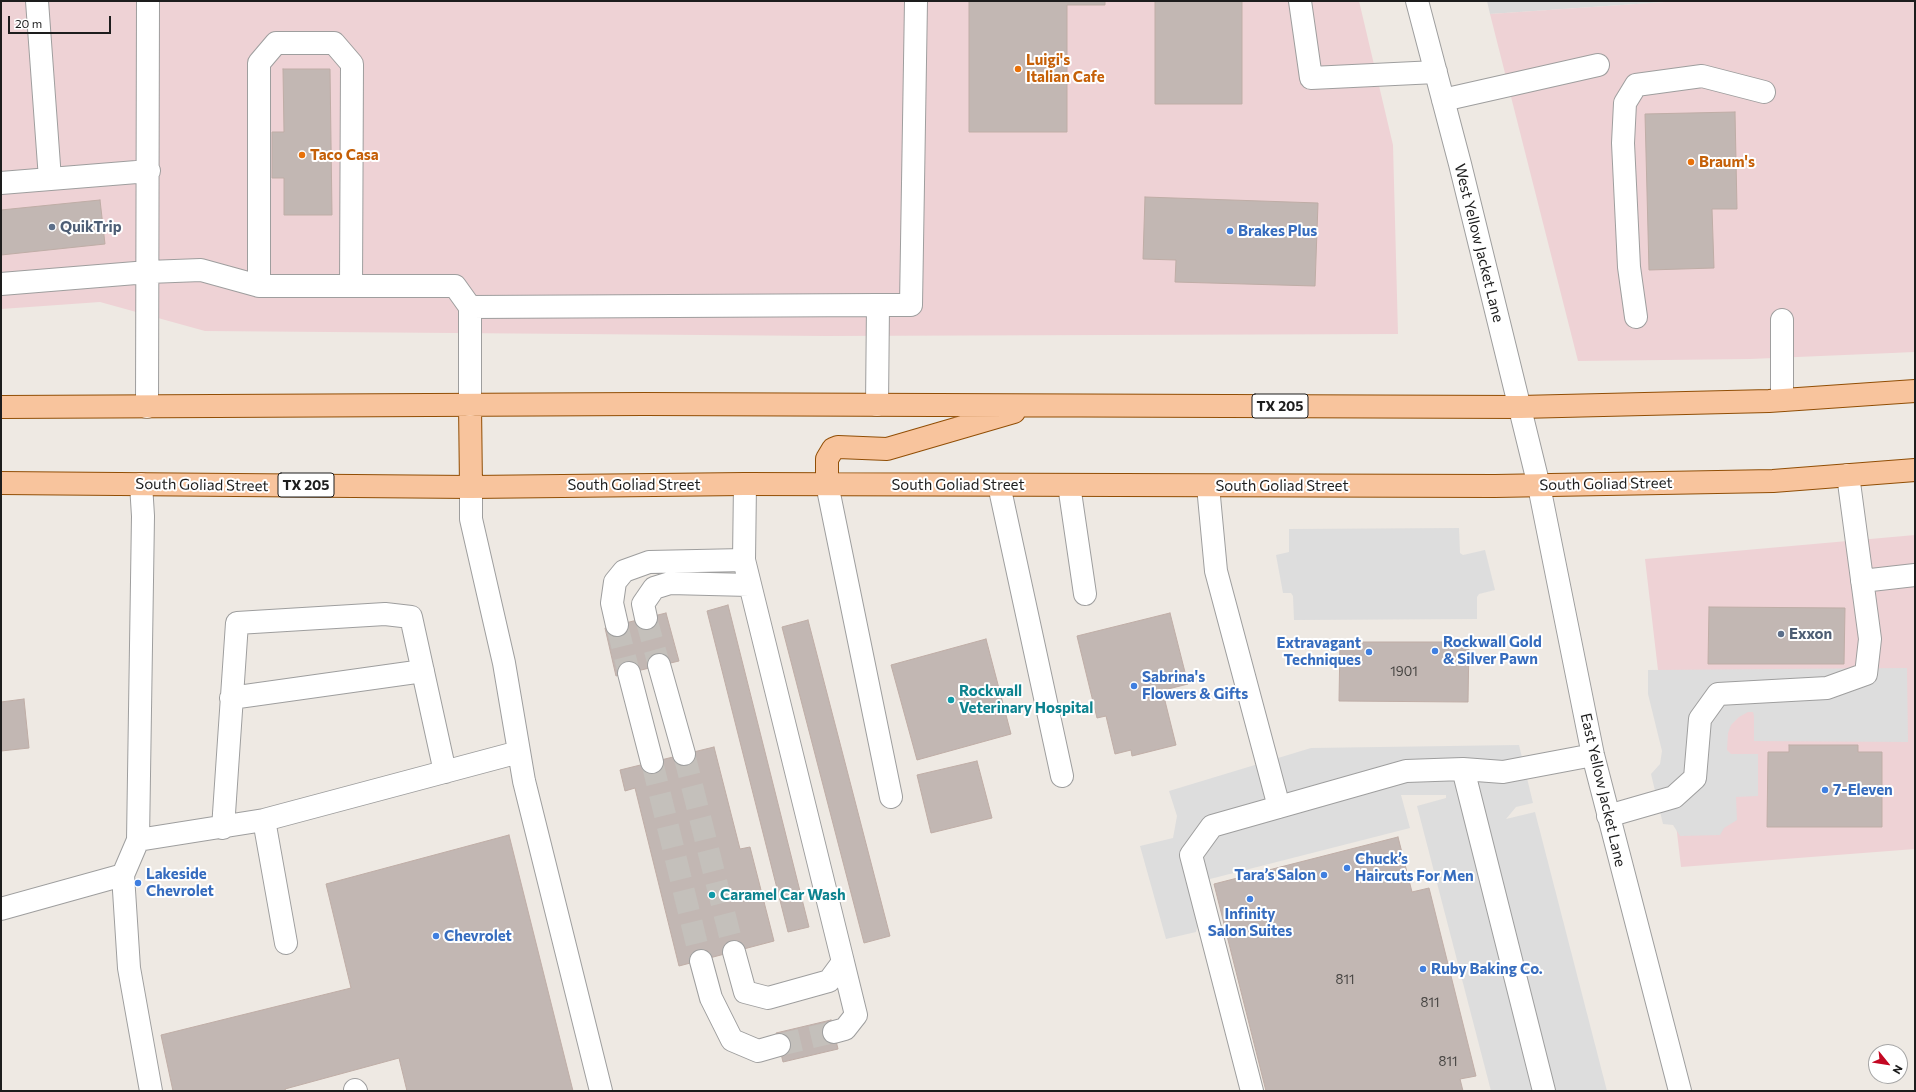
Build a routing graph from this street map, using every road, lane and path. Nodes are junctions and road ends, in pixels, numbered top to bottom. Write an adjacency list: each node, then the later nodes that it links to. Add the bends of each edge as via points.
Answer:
1 (37, 1): 11 (street)
2 (148, 1): 10 (street)
3 (916, 1): 17 (street, via 912,305)
4 (1300, 1): 7 (street, via 1311,78)
5 (1417, 1): 7 (street, West Yellow Jacket Lane)
6 (1598, 65): 9 (street)
7 (1436, 72): 9 (street, West Yellow Jacket Lane)
8 (1764, 92): 19 (street, via 1702,76 1636,85 1625,103 1623,142 1629,267)
9 (1443, 100): 28 (street, West Yellow Jacket Lane)
10 (149, 171): 11 (street); 13 (street)
11 (50, 179): 12 (street)
12 (1, 183)
13 (148, 272): 14 (street); 15 (street, via 201,270); 27 (street)
14 (1, 284)
15 (259, 286): 16 (street); 16 (street, via 260,63 276,43 334,43 352,64)
16 (351, 286): 18 (street, via 455,286)
17 (878, 305): 18 (street); 24 (street)
18 (470, 307): 23 (street)
19 (1636, 317)
20 (1782, 320): 22 (street)
21 (1915, 390): 22 (main road, TX 205)
22 (1782, 400): 28 (main road, TX 205)
23 (470, 405): 24 (main road, TX 205); 27 (main road, TX 205); 39 (main road)
24 (877, 405): 25 (main road, TX 205)
25 (1038, 406): 28 (main road, TX 205); 34 (main road, via 887,449 838,447 833,449 827,459)
26 (1, 407): 27 (main road, TX 205)
27 (147, 407)
28 (1520, 407): 38 (street, West Yellow Jacket Lane)
29 (1915, 470): 30 (main road, South Goliad Street / TX 205)
30 (1848, 475): 38 (main road, South Goliad Street / TX 205, via 1772,481); 42 (street)
31 (1, 483): 32 (main road, South Goliad Street / TX 205)
32 (141, 484): 39 (main road, South Goliad Street / TX 205); 63 (street, via 143,516)
33 (745, 484): 34 (main road, South Goliad Street / TX 205); 39 (main road, South Goliad Street / TX 205); 40 (street)
34 (826, 484): 35 (main road, South Goliad Street / TX 205); 58 (street)
35 (999, 485): 36 (main road, South Goliad Street / TX 205); 57 (street)
36 (1070, 485): 37 (main road, South Goliad Street / TX 205); 44 (street)
37 (1208, 486): 38 (main road, South Goliad Street / TX 205); 59 (street, via 1216,571)
38 (1539, 486): 53 (street, East Yellow Jacket Lane)
39 (471, 487): 51 (street, via 471,519 504,663)
40 (744, 560): 43 (street); 46 (street, via 649,562 624,571 615,582 612,603)
41 (1915, 575): 42 (street)
42 (1862, 581): 60 (street, via 1870,639 1866,674 1827,688 1718,694 1700,719 1695,778 1674,797)
43 (749, 584): 45 (street, via 670,583 654,588 643,604); 69 (street)
44 (1085, 594)
45 (646, 618)
46 (617, 626)
47 (659, 666): 52 (street)
48 (423, 671): 50 (street); 50 (street, via 411,617 385,614 237,623); 56 (street)
49 (629, 673): 54 (street)
50 (231, 698): 62 (street)
51 (520, 752): 56 (street); 73 (street, via 524,781)
52 (684, 754)
53 (1593, 754): 55 (street, via 1503,772); 60 (street, East Yellow Jacket Lane)
54 (652, 762)
55 (1463, 770): 59 (street, via 1406,771); 75 (street)
56 (445, 772): 61 (street)
57 (1062, 776)
58 (891, 797)
59 (1279, 807): 74 (street, via 1212,826 1191,855)
60 (1608, 816): 76 (street, East Yellow Jacket Lane)
61 (264, 820): 62 (street); 66 (street)
62 (223, 828): 63 (street)
63 (138, 840): 64 (street)
64 (124, 875): 65 (street); 72 (street, via 129,968)
65 (1, 909)
66 (286, 943)
67 (734, 952): 69 (street, via 745,992 768,998 829,981)
68 (701, 961): 71 (street, via 711,998 732,1040 758,1051)
69 (843, 962): 70 (street, via 856,1014 845,1029)
70 (834, 1032)
71 (779, 1045)
72 (151, 1091)
73 (601, 1091)
74 (1252, 1091)
75 (1544, 1091)
76 (1680, 1091)

